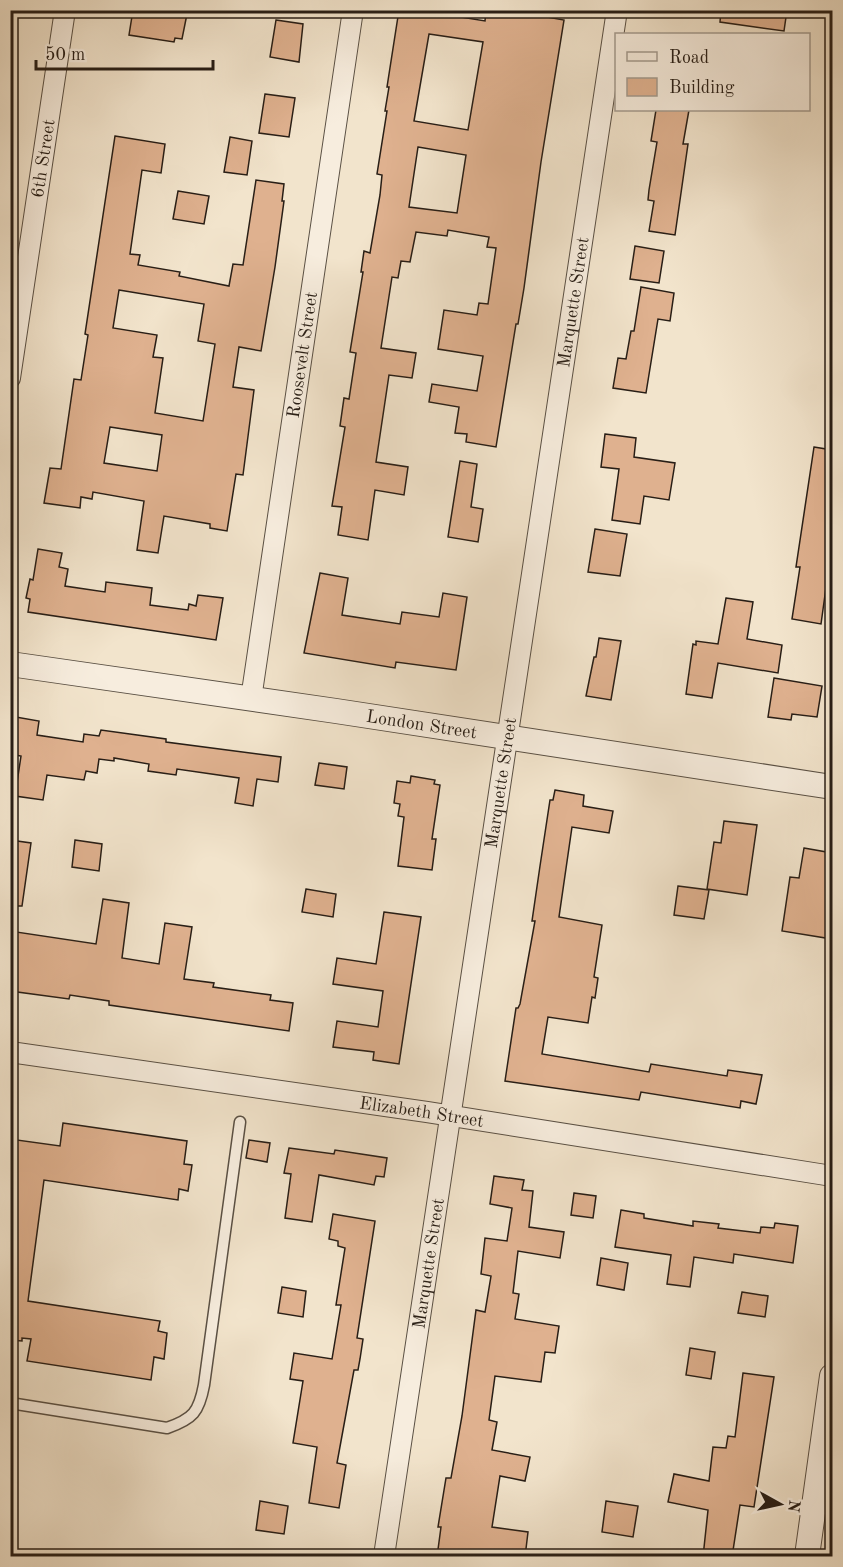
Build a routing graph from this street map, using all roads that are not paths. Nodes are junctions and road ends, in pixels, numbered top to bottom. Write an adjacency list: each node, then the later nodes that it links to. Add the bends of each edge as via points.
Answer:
1 (65, 10): 4 (street, 6th Street)
2 (353, 10): 6 (street, Roosevelt Street)
3 (617, 10): 7 (street, Marquette Street)
4 (10, 378)
5 (10, 664): 6 (street, London Street)
6 (251, 699): 7 (street, London Street)
7 (506, 737): 8 (street, London Street); 10 (street, Marquette Street)
8 (832, 787)
9 (10, 1052): 10 (street, Elizabeth Street)
10 (449, 1116): 12 (street, Elizabeth Street); 15 (street, Marquette Street)
11 (240, 1122): 14 (lane, via 204,1385 195,1413 167,1428)
12 (832, 1176)
13 (832, 1376): 16 (street)
14 (10, 1403)
15 (384, 1557)
16 (807, 1557)

